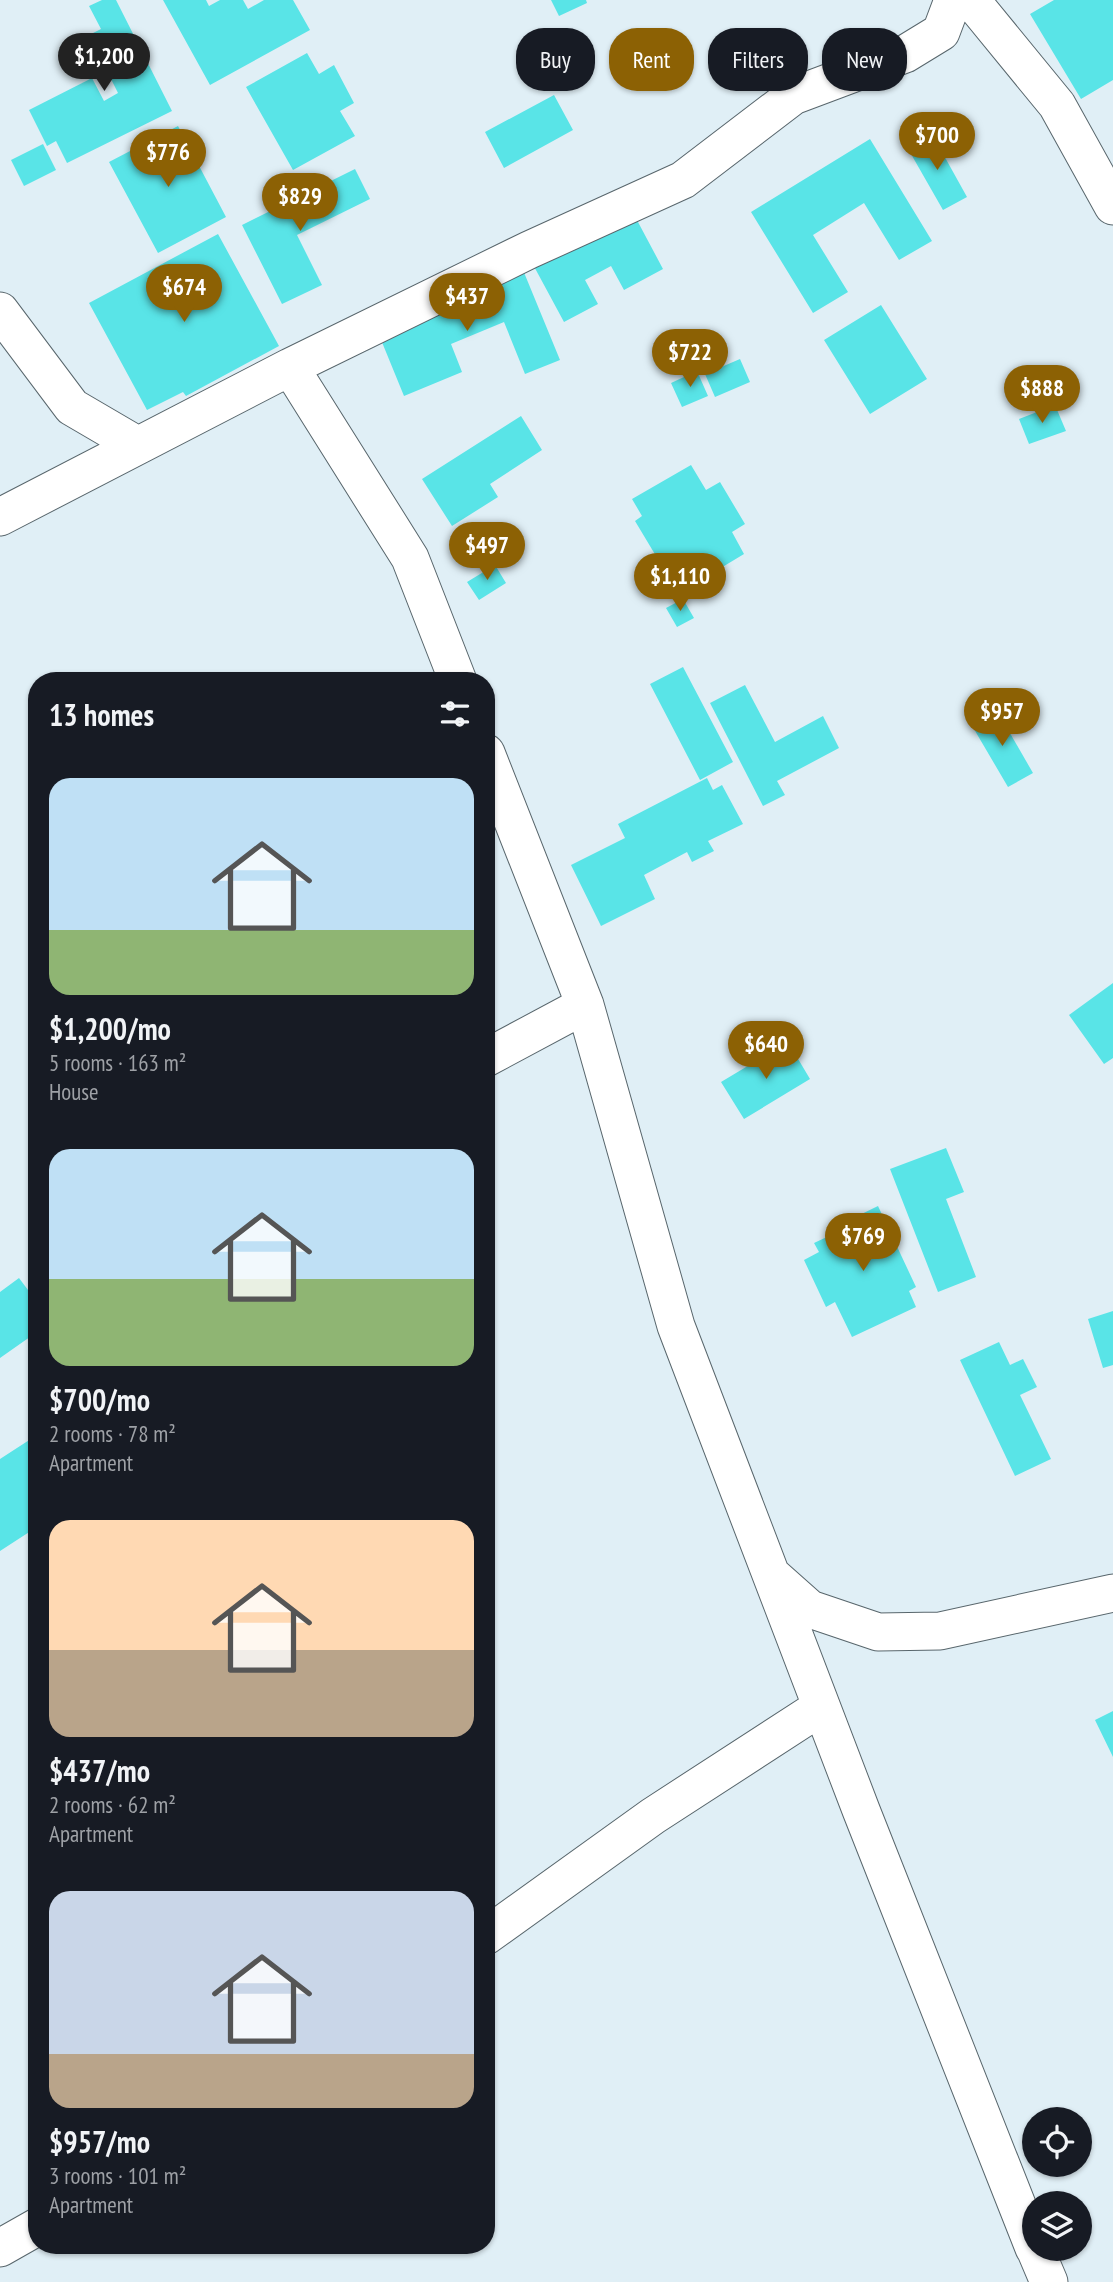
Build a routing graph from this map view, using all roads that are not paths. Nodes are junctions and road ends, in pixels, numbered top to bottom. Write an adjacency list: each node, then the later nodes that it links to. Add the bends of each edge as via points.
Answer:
1 (953, 0): 5 (street, via 941,32 905,54 793,96 683,180)
2 (971, 0): 3 (street, via 1057,105)
3 (1113, 206)
4 (0, 311): 6 (street, via 72,407)
5 (290, 366): 6 (street); 8 (street, via 410,558)
6 (137, 445): 7 (street)
7 (0, 517)
8 (454, 672)
9 (495, 776): 10 (street)
10 (585, 1005): 11 (street); 12 (street, via 676,1326)
11 (495, 1054)
12 (772, 1575): 13 (street, via 810,1609 878,1632 940,1630); 14 (street)
13 (1113, 1593)
14 (821, 1707): 15 (street, via 653,1816); 16 (street)
15 (495, 1930)
16 (1022, 2215)
17 (28, 2232): 18 (street)
18 (0, 2248)
19 (1040, 2261): 20 (street)
20 (1049, 2282)

